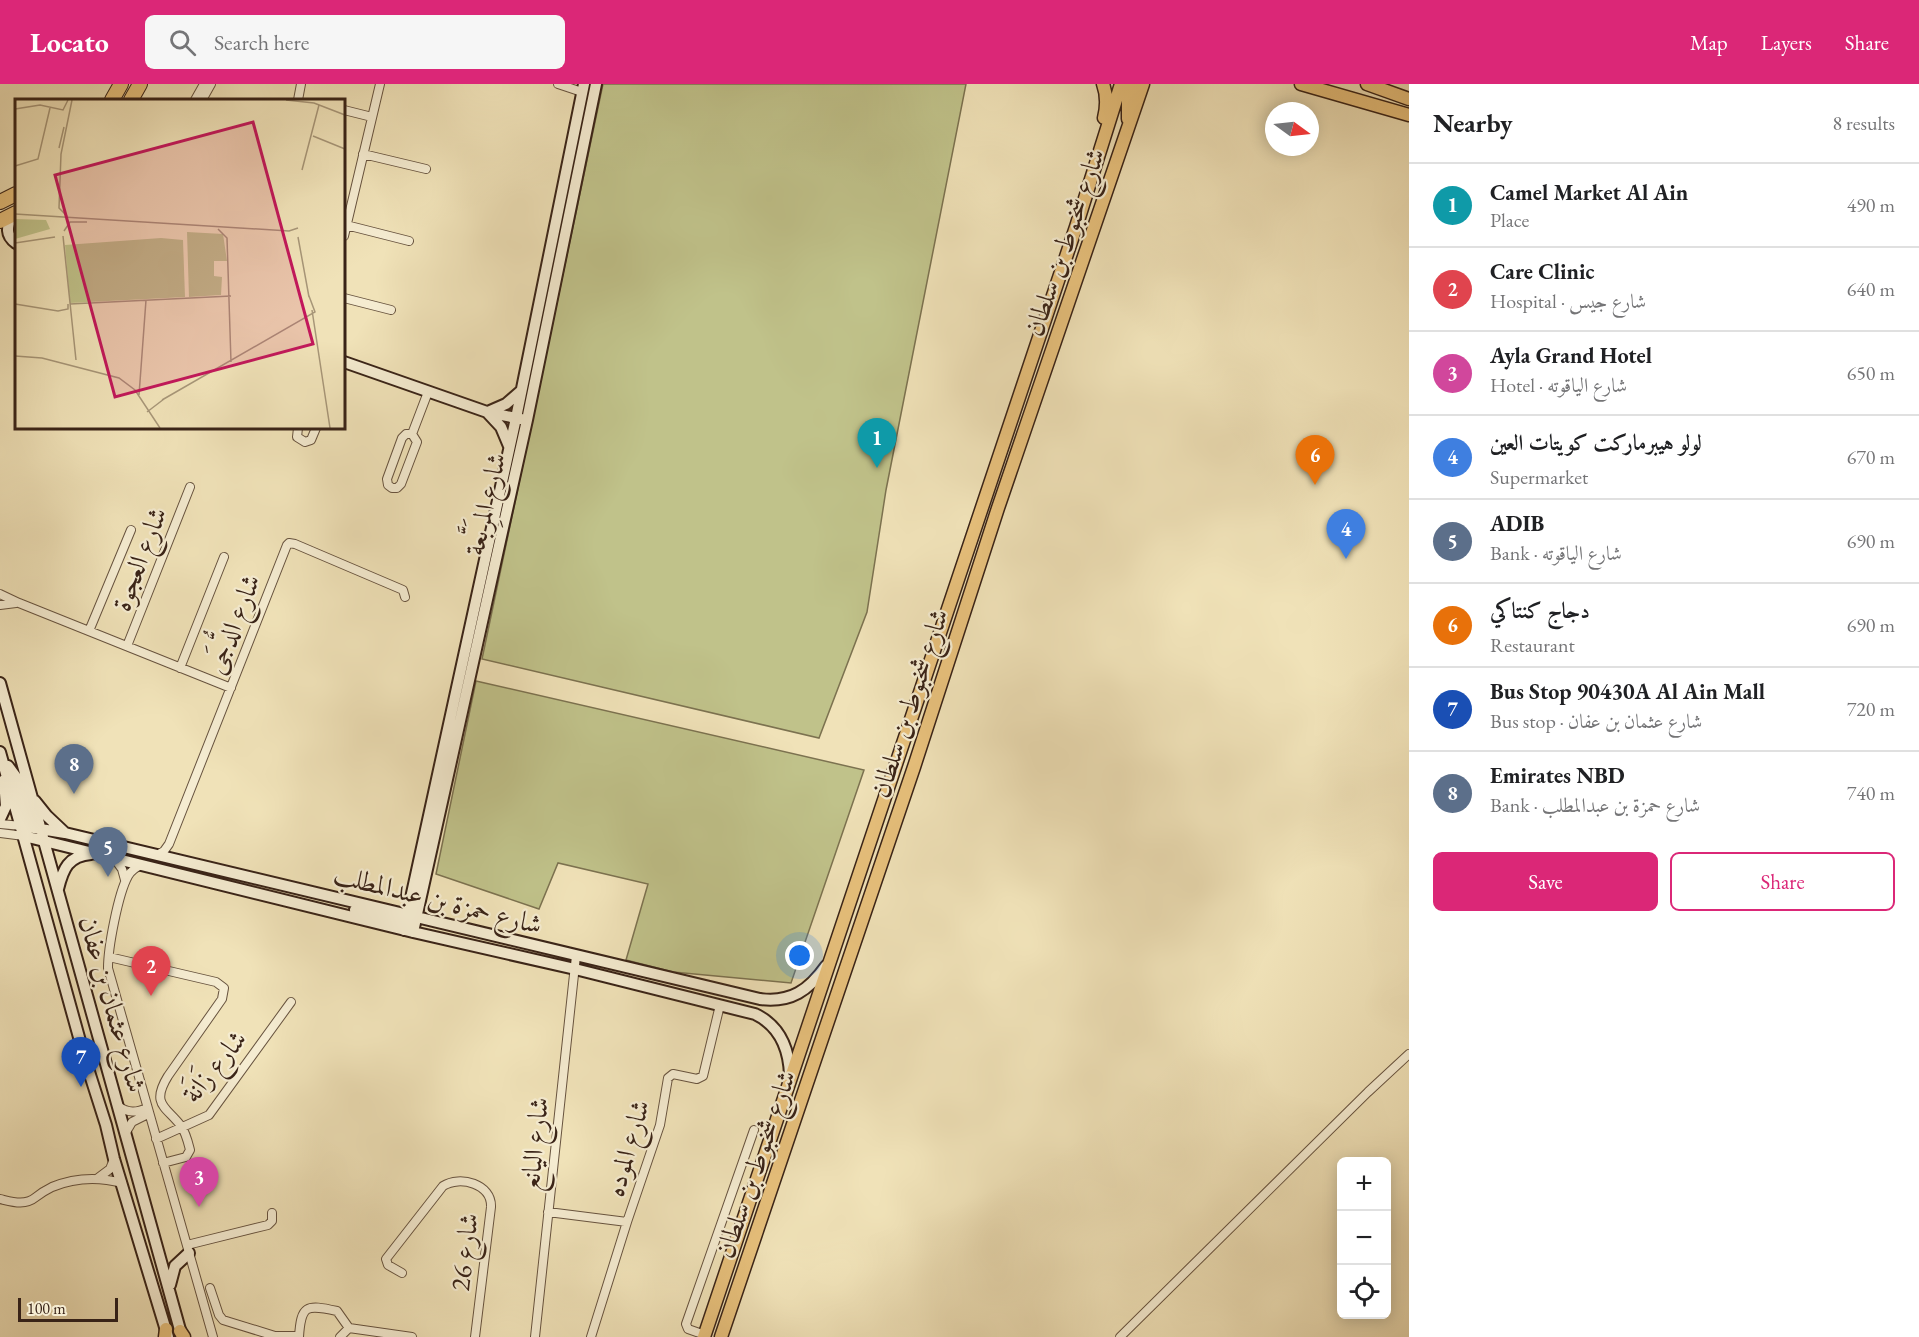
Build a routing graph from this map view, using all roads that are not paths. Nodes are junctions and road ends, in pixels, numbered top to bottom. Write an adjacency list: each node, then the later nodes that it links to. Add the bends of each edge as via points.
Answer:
1 (121, 84): 17 (highway)
2 (140, 84): 18 (highway)
3 (204, 84): 19 (street)
4 (211, 84): 20 (street)
5 (301, 84): 21 (street)
6 (380, 84): 25 (street)
7 (558, 84): 16 (street)
8 (596, 84): 45 (street, شارع المِرَبَّعة)
9 (1103, 84): 32 (main road, via 1106,109 1075,207)
10 (1121, 84): 32 (main road, شارع شخبوط بن سلطان)
11 (1131, 84): 26 (main road)
12 (1143, 84): 26 (main road, شارع شخبوط بن سلطان)
13 (1150, 84): 26 (main road)
14 (1301, 84): 24 (main road)
15 (1367, 84): 22 (main road)
16 (583, 88): 42 (street, شارع المِرَبَّعة)
17 (113, 99)
18 (132, 99)
19 (196, 99)
20 (203, 99)
21 (299, 99)
22 (1409, 99)
23 (345, 110): 25 (street)
24 (1409, 115)
25 (372, 117): 27 (street)
26 (1129, 126): 117 (main road, شارع شخبوط بن سلطان)
27 (363, 154): 28 (street); 33 (street)
28 (426, 169)
29 (15, 194): 30 (highway)
30 (0, 202)
31 (9, 216): 37 (street, via 7,231)
32 (1076, 227): 82 (main road, شارع شخبوط بن سلطان)
33 (345, 228)
34 (345, 232): 36 (street)
35 (0, 239): 38 (street)
36 (409, 241)
37 (15, 243)
38 (15, 244)
39 (345, 298): 40 (street)
40 (391, 310)
41 (345, 362): 43 (street)
42 (521, 391): 44 (street, via 506,404); 45 (street, شارع المِرَبَّعة)
43 (428, 393): 44 (street); 48 (street)
44 (487, 412): 45 (street); 49 (street, via 501,427)
45 (521, 422): 49 (street, شارع المِرَبَّعة); 79 (street, شارع المِرَبَّعة)
46 (298, 429): 47 (street, via 297,437 305,442 311,440)
47 (316, 429)
48 (412, 434): 48 (street, via 402,438 387,479 392,488 400,486 409,464 417,442)
49 (509, 446): 79 (street, شارع المِرَبَّعة)
50 (190, 487): 58 (street, شارع العجوة)
51 (131, 530): 57 (street)
52 (224, 557): 59 (street)
53 (0, 594): 55 (street)
54 (405, 597): 61 (street, شارع الدُّجَى, via 403,590 289,543)
55 (19, 603): 56 (street); 57 (street)
56 (0, 605)
57 (89, 631): 58 (street)
58 (127, 646): 59 (street)
59 (180, 668): 61 (street)
60 (0, 683): 63 (street, شارع عثمان بن عفان)
61 (231, 688): 71 (street, شارع الدُّجَى)
62 (1, 757): 64 (street, via 6,806); 66 (street, via 14,774 30,822); 67 (street, شارع عثمان بن عفان)
63 (30, 793): 66 (street, شارع عثمان بن عفان); 69 (street)
64 (0, 819)
65 (0, 824): 67 (street)
66 (39, 825): 67 (street, شارع حمزة بن عبدالمطلب); 69 (street, شارع حمزة بن عبدالمطلب); 70 (street, شارع عثمان بن عفان)
67 (23, 831): 68 (street); 70 (street, شارع حمزة بن عبدالمطلب); 94 (street, شارع عثمان بن عفان)
68 (0, 833)
69 (65, 833): 73 (street, شارع حمزة بن عبدالمطلب)
70 (43, 841): 72 (street, شارع حمزة بن عبدالمطلب); 78 (street, شارع عثمان بن عفان)
71 (169, 844): 73 (street, شارع الدُّجَى); 75 (street)
72 (95, 854): 74 (street, شارع حمزة بن عبدالمطلب); 78 (street, via 80,856 64,867)
73 (157, 855): 75 (street, شارع حمزة بن عبدالمطلب)
74 (114, 858): 76 (street, شارع حمزة بن عبدالمطلب); 77 (street)
75 (176, 860): 79 (street, شارع حمزة بن عبدالمطلب)
76 (143, 865): 77 (street, via 132,871); 79 (street, شارع حمزة بن عبدالمطلب, via 316,907)
77 (126, 882): 81 (street)
78 (57, 889): 88 (street, شارع عثمان بن عفان)
79 (409, 923): 80 (street, شارع حمزة بن عبدالمطلب); 83 (street, شارع حمزة بن عبدالمطلب)
80 (576, 956): 82 (street, شارع حمزة بن عبدالمطلب, via 772,1000 807,989); 83 (street, شارع اليانع)
81 (109, 957): 89 (street, via 109,973); 90 (street, via 216,982 224,988 222,999 162,1087 164,1109)
82 (830, 961): 87 (main road, شارع شخبوط بن سلطان)
83 (574, 969): 85 (street, شارع حمزة بن عبدالمطلب); 99 (street, شارع اليانع)
84 (291, 1002): 90 (street, شارع زَانَة, via 209,1115)
85 (720, 1005): 87 (street, شارع حمزة بن عبدالمطلب, via 755,1014 777,1031 788,1050); 101 (street, شارع الموده, via 703,1076 697,1079 673,1074 668,1078 660,1125)
86 (1409, 1054): 118 (street)
87 (790, 1078): 109 (main road, شارع شخبوط بن سلطان)
88 (118, 1106): 89 (street, via 129,1112); 92 (street, شارع عثمان بن عفان)
89 (148, 1111): 92 (street, via 132,1122); 93 (street)
90 (183, 1128): 93 (street, شارع زَانَة); 95 (street, via 190,1153)
91 (754, 1130): 109 (street, via 686,1324 688,1329)
92 (125, 1134): 105 (street, شارع عثمان بن عفان)
93 (156, 1139): 95 (street)
94 (114, 1159): 96 (street, via 106,1173); 97 (street, شارع عثمان بن عفان)
95 (163, 1163): 102 (street)
96 (96, 1179): 97 (street); 98 (street, via 54,1186 24,1203)
97 (122, 1183): 107 (street, شارع عثمان بن عفان)
98 (0, 1199)
99 (548, 1212): 101 (street); 115 (street, شارع اليانع)
100 (272, 1213): 102 (street, via 268,1225)
101 (627, 1221): 116 (street, شارع الموده)
102 (188, 1249): 105 (street, via 171,1274); 110 (street)
103 (402, 1273): 114 (street, شارع 26, via 387,1265 386,1259 443,1186 460,1182 486,1190 491,1207)
104 (210, 1288): 111 (street, via 224,1320 275,1336)
105 (170, 1292): 108 (street, شارع عثمان بن عفان)
106 (349, 1328): 111 (street, via 337,1311 307,1307 301,1314); 112 (street); 113 (street)
107 (166, 1334)
108 (182, 1335)
109 (705, 1336)
110 (213, 1337)
111 (299, 1337)
112 (340, 1337)
113 (412, 1337)
114 (475, 1337)
115 (536, 1337)
116 (591, 1337)
117 (721, 1337)
118 (1120, 1337)

